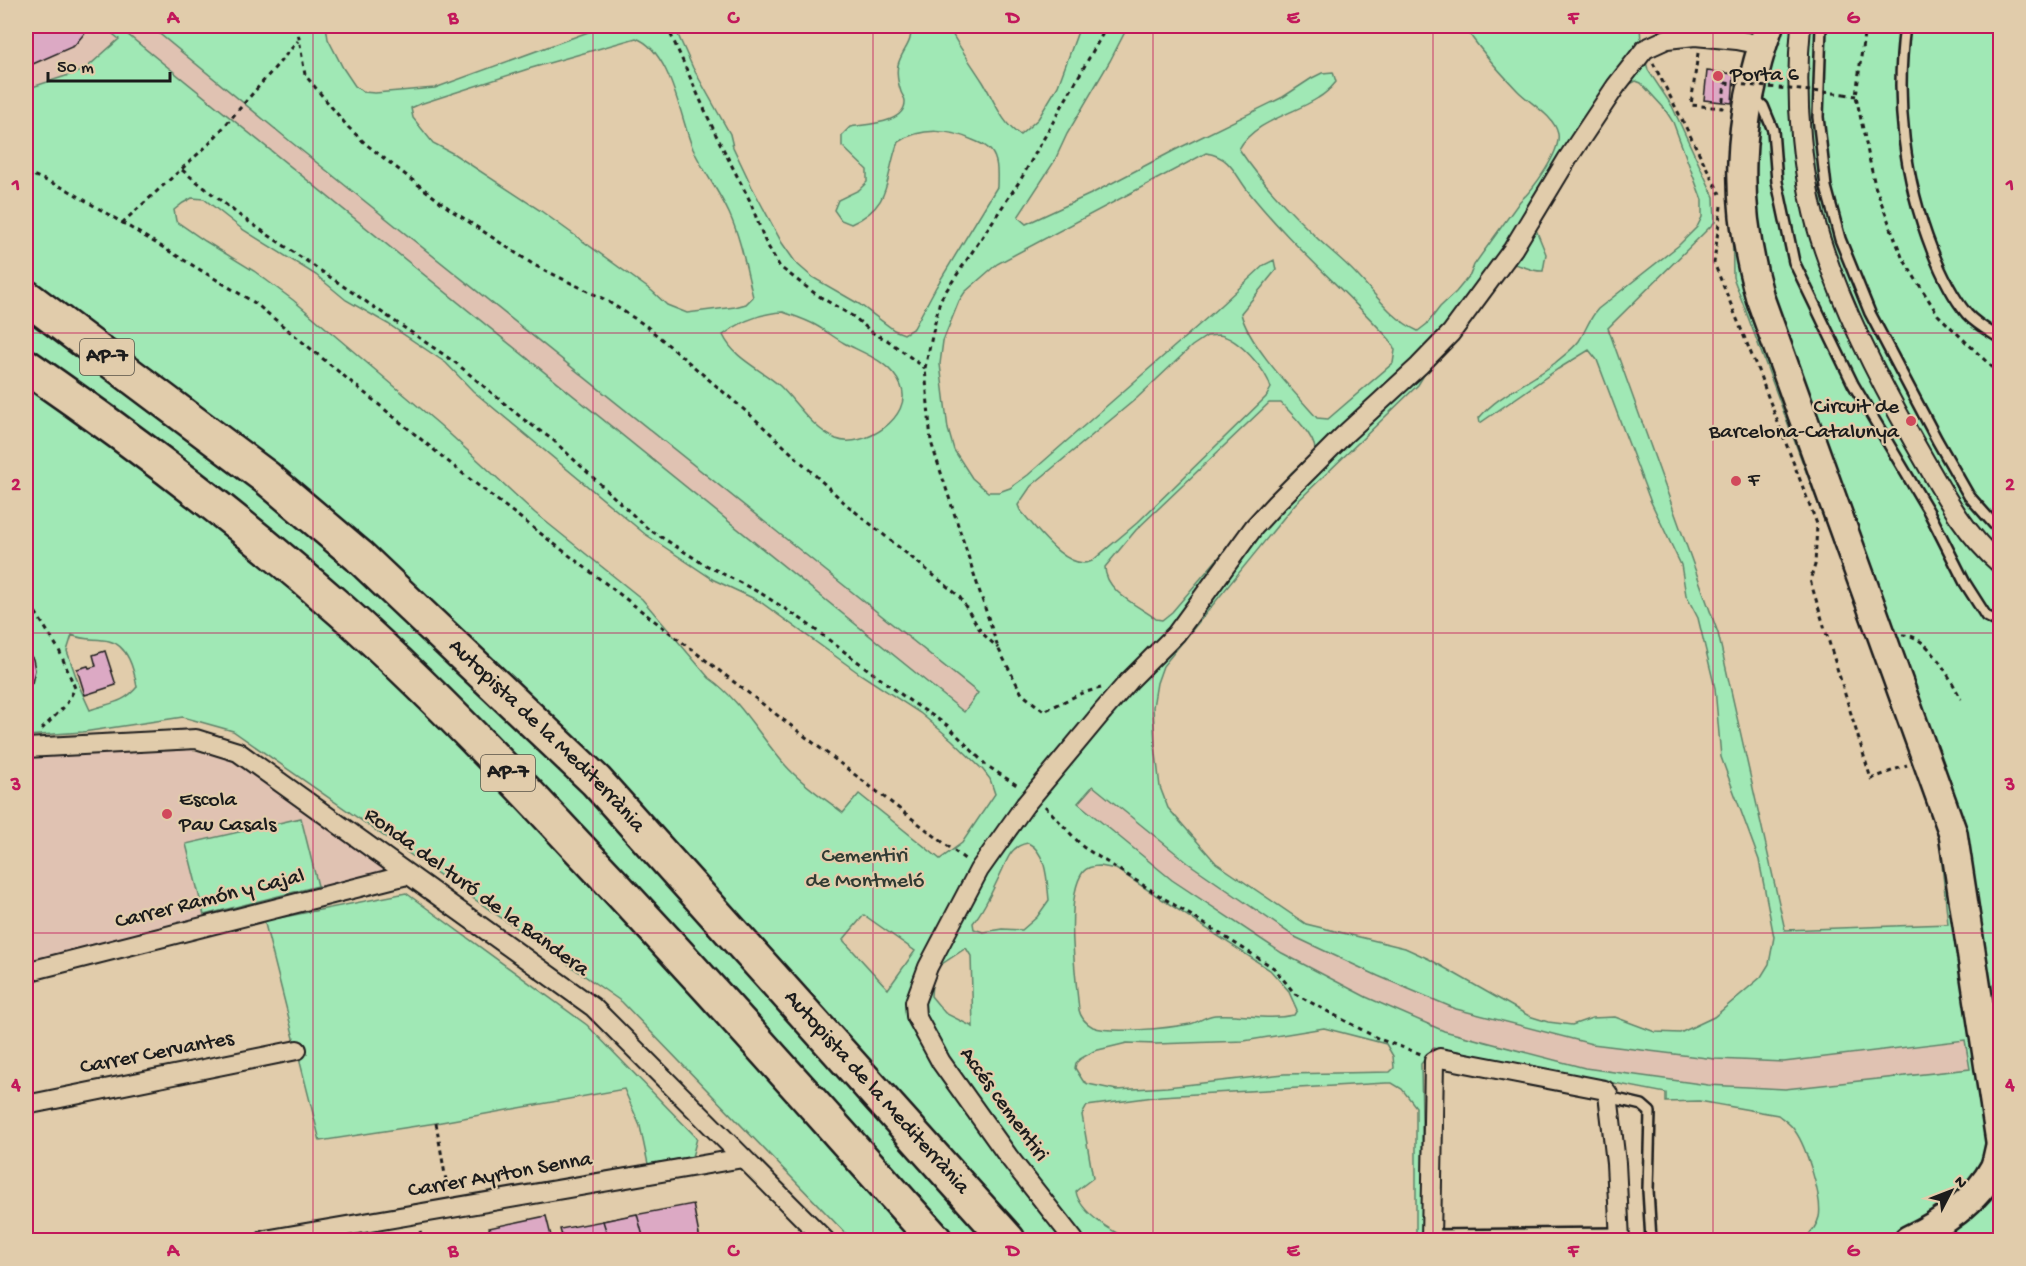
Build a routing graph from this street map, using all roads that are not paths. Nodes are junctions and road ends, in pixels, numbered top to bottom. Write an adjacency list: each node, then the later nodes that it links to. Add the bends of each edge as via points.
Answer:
1 (1801, 26): 12 (street, via 1801,147 1823,249 1876,370 1937,483 1978,542)
2 (1821, 26): 11 (lane, via 1818,117 1826,187 1840,239 1870,313 1937,440 1969,496)
3 (1905, 26): 8 (lane, via 1902,131 1916,203 1951,293 1968,315)
4 (1765, 35): 5 (street); 30 (street, Accés cementiri, bridge, via 1737,40 1701,36 1666,39 1645,49 1616,86 1512,249 1451,333 1254,527 1176,634 1129,681 1029,798 979,870 928,967 915,1002 916,1016 941,1062)
5 (1750, 94): 13 (lane, via 1762,106 1773,130 1777,182 1794,262 1853,384 1929,512 1965,583 1986,616); 19 (street, via 1742,141 1741,185 1752,268 1953,832)
6 (26, 297): 10 (highway, Autopista de la Mediterrània / AP-7)
7 (26, 316): 10 (highway)
8 (2001, 338)
9 (26, 366): 28 (highway, AP-7, via 208,499 279,556 411,675 688,964)
10 (188, 417): 29 (highway, Autopista de la Mediterrània / AP-7, via 267,477 359,556 596,781)
11 (2001, 531)
12 (2001, 564)
13 (2001, 623)
14 (26, 748): 15 (street, Ronda del turó de la Bandera, via 196,739 238,752)
15 (407, 875): 16 (street, Carrer Ramón y Cajal); 23 (street, Ronda del turó de la Bandera, via 593,1006)
16 (26, 972)
17 (297, 1050): 20 (street, Carrer Cervantes)
18 (1608, 1096): 24 (street); 25 (street, via 1605,1090 1454,1059 1434,1061); 31 (lane, via 1642,1105 1650,1112)
19 (1997, 1103): 21 (street)
20 (26, 1105)
21 (2001, 1141)
22 (2001, 1146): 32 (street, via 1994,1168 1963,1206)
23 (743, 1158): 26 (street, Carrer Ayrton Senna); 27 (street, Ronda del turó de la Bandera)
24 (1620, 1237): 25 (lane)
25 (1431, 1238)
26 (265, 1240)
27 (825, 1240)
28 (935, 1240)
29 (1008, 1240)
30 (1074, 1240)
31 (1651, 1240)
32 (1908, 1240)

